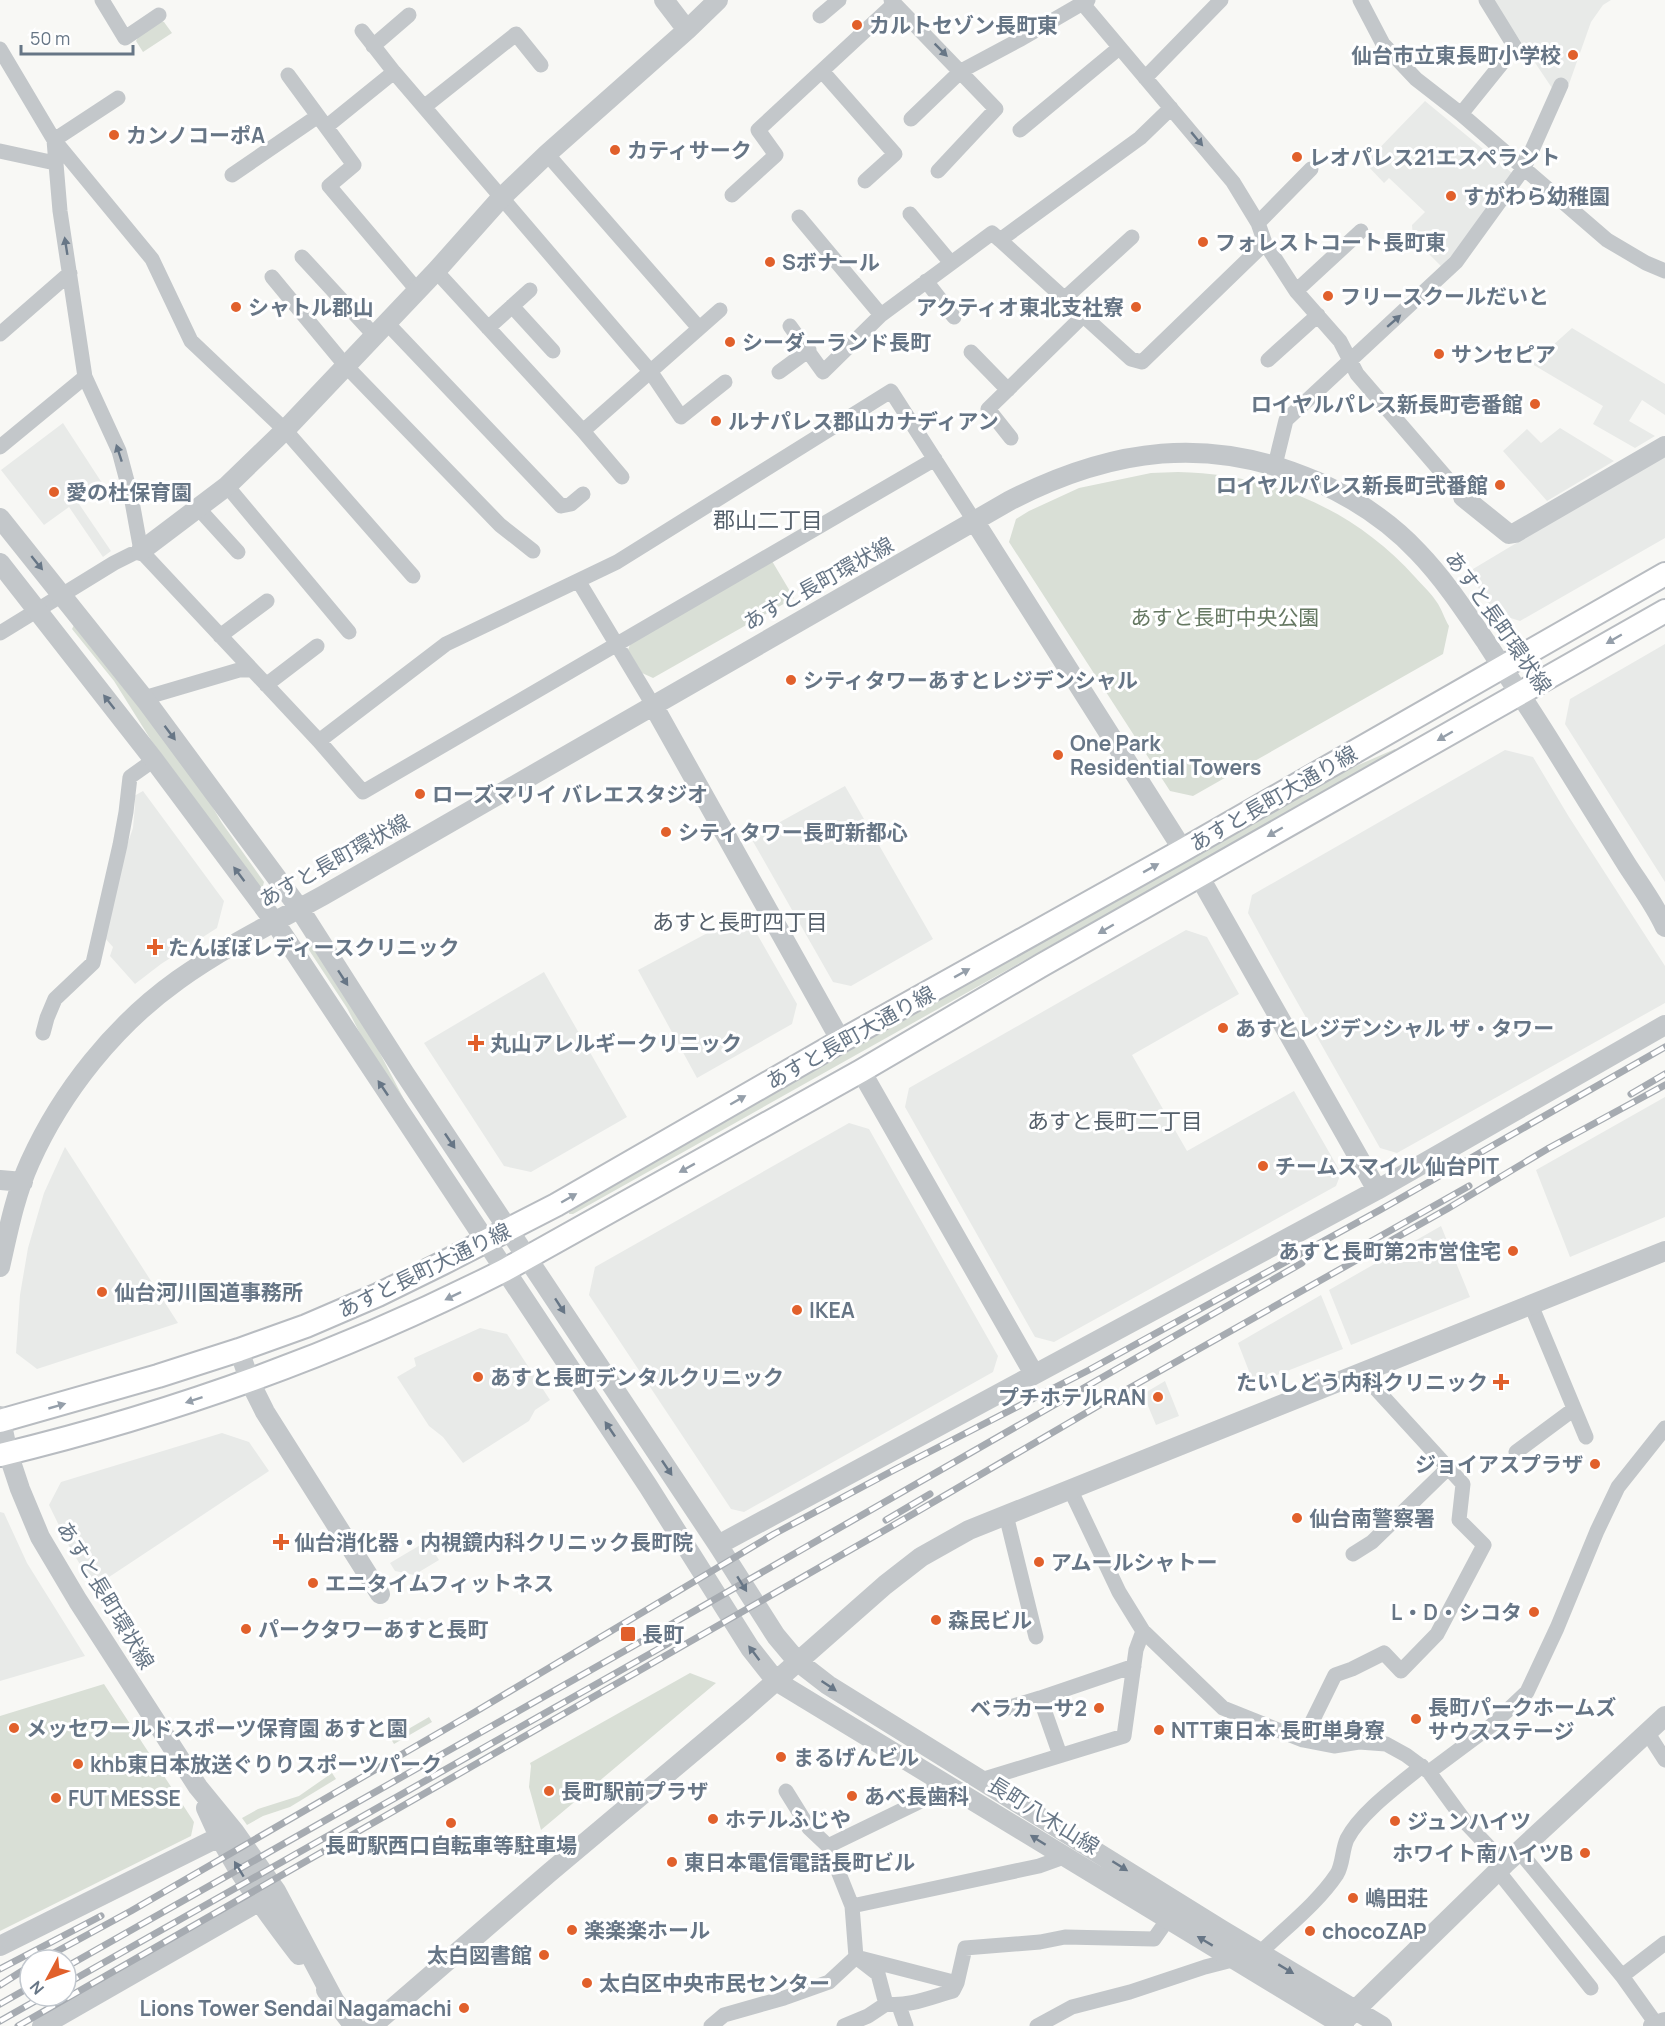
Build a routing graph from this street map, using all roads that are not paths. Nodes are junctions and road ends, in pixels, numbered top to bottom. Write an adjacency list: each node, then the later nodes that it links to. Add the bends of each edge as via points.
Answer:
1 (102, 0): 10 (street, via 125,38)
2 (664, 0): 13 (street)
3 (718, 0): 13 (street)
4 (839, 0): 12 (street)
5 (1221, 0): 23 (street)
6 (1360, 0): 28 (street, via 1383,44 1416,79)
7 (1486, 0): 28 (street, via 1515,47)
8 (892, 2): 19 (street); 20 (street, one-way to 20)
9 (1085, 2): 16 (street); 20 (street)
10 (159, 15)
11 (409, 15): 15 (street)
12 (819, 16)
13 (687, 30): 34 (street)
14 (362, 31): 15 (street)
15 (373, 46): 21 (street)
16 (1119, 48): 23 (street); 31 (street)
17 (0, 49): 32 (street)
18 (541, 65): 26 (street, via 516,34)
19 (822, 71): 40 (street, via 895,154); 41 (street, via 758,130 776,154)
20 (961, 71): 29 (street); 38 (street, via 996,109)
21 (394, 72): 26 (street); 30 (street)
22 (288, 75): 30 (street)
23 (1145, 78): 27 (street)
24 (1561, 85): 36 (street)
25 (118, 98): 32 (street)
26 (424, 107): 42 (street)
27 (1171, 108): 45 (street, one-way to 45, via 1233,182); 48 (street, via 1140,138)
28 (1461, 114): 36 (street)
29 (911, 120)
30 (322, 122): 39 (street); 57 (street, via 354,165 329,186)
31 (1020, 130)
32 (54, 140): 35 (street); 83 (street, via 152,259 190,341)
33 (0, 151): 35 (street)
34 (547, 154): 42 (street); 70 (street)
35 (55, 163): 54 (street, one-way to 35)
36 (1524, 168): 53 (street, via 1607,240); 76 (street, one-way to 36, via 1456,262)
37 (1311, 169): 45 (street)
38 (938, 171)
39 (232, 175)
40 (865, 181)
41 (732, 195)
42 (501, 198): 52 (street); 78 (street)
43 (910, 214): 51 (street)
44 (799, 217): 63 (street)
45 (1258, 223): 49 (street)
46 (1361, 231): 59 (street)
47 (1132, 237): 60 (street)
48 (1000, 240): 51 (street, via 992,233); 60 (street)
49 (1265, 243): 59 (street); 65 (street, via 1142,362 1131,359)
50 (302, 257): 68 (street)
51 (951, 263): 56 (street)
52 (436, 271): 57 (street); 69 (street)
53 (1665, 271)
54 (70, 273): 71 (street); 80 (street)
55 (272, 277): 77 (street)
56 (926, 281): 63 (street); 66 (street)
57 (417, 290): 68 (street)
58 (530, 290): 61 (street)
59 (1296, 291): 64 (street)
60 (1064, 299): 65 (street)
61 (512, 306): 69 (street); 73 (street)
62 (720, 310): 70 (street)
63 (881, 315): 72 (street, via 823,372)
64 (1318, 315): 75 (street); 76 (street)
65 (1083, 316): 82 (street)
66 (954, 317)
67 (790, 326): 72 (street)
68 (380, 328): 77 (street); 92 (street, via 561,506 572,504)
69 (488, 328): 84 (street)
70 (699, 328): 78 (street)
71 (0, 334)
72 (809, 350): 79 (street)
73 (554, 351)
74 (971, 352): 82 (street)
75 (1268, 360)
76 (1350, 360): 89 (street, via 1286,420); 93 (street, via 1357,374)
77 (345, 365): 83 (street); 98 (street, via 500,525)
78 (650, 371): 81 (street, via 681,417); 84 (street)
79 (779, 372)
80 (85, 377): 87 (street); 97 (street, one-way to 80, via 119,451)
81 (725, 382)
82 (1008, 390): 85 (street, via 988,410)
83 (285, 430): 91 (street); 102 (street)
84 (583, 431): 90 (street)
85 (1011, 438)
86 (1665, 446): 93 (street, via 1515,533 1509,534)
87 (0, 447)
88 (935, 459): 96 (street); 103 (street, via 891,391); 111 (street)
89 (1275, 465): 96 (street, あすと長町環状線, via 1212,453 1141,455 1060,477); 113 (street, あすと長町環状線, via 1344,494 1416,550 1457,599)
90 (622, 477)
91 (227, 486): 94 (street); 108 (street)
92 (584, 494)
93 (1463, 497)
94 (198, 508): 97 (street); 99 (street)
95 (0, 518): 104 (street, one-way to 104)
96 (975, 522): 118 (street, あすと長町環状線); 121 (street)
97 (141, 551): 104 (street); 110 (street)
98 (533, 551)
99 (238, 552)
100 (0, 563): 106 (street, 長町八木山線)
101 (1665, 574): 113 (main road, あすと長町大通り線)
102 (413, 576)
103 (579, 582): 111 (street); 119 (street, via 446,644)
104 (62, 595): 106 (street); 117 (street)
105 (267, 601): 110 (street)
106 (37, 609): 109 (street); 120 (street, 長町八木山線, one-way to 106)
107 (1665, 610): 116 (main road, あすと長町大通り線, one-way to 116)
108 (349, 632)
109 (0, 633)
110 (220, 636): 114 (street)
111 (616, 644): 118 (street); 119 (street, via 363,792)
112 (317, 646): 115 (street)
113 (1502, 666): 116 (street, あすと長町環状線); 121 (main road, あすと長町大通り線)
114 (252, 670): 115 (street); 117 (street, via 239,670)
115 (266, 685): 119 (street)
116 (1520, 693): 122 (main road, あすと長町大通り線, one-way to 122); 125 (street, あすと長町環状線)
117 (144, 698): 123 (street, one-way to 123)
118 (653, 705): 123 (street, あすと長町環状線); 128 (street)
119 (319, 741)
120 (154, 760): 124 (street, 長町八木山線, one-way to 120); 127 (street, via 130,777 120,845 93,963 55,999)
121 (1184, 850): 128 (main road, あすと長町大通り線, one-way to 121)
122 (1199, 876): 129 (main road, あすと長町大通り線, one-way to 129); 132 (street)
123 (299, 908): 124 (street, あすと長町環状線); 133 (street, one-way to 133)
124 (274, 921): 131 (street, あすと長町環状線, via 179,979 150,1001 107,1044 69,1094 40,1142); 134 (street, 長町八木山線, one-way to 124)
125 (1665, 926)
126 (1665, 1025): 132 (street)
127 (44, 1032)
128 (842, 1041): 133 (main road, あすと長町大通り線, one-way to 128)
129 (861, 1071): 136 (main road, あすと長町大通り線, one-way to 136); 142 (street)
130 (0, 1180): 131 (street)
131 (23, 1182): 137 (street, あすと長町環状線)
132 (1377, 1190): 142 (street)
133 (509, 1229): 134 (main road, あすと長町大通り線); 136 (street)
134 (486, 1241): 138 (street, 長町八木山線); 140 (main road, あすと長町大通り線, via 378,1295)
135 (1665, 1251): 139 (street)
136 (527, 1257): 138 (main road, あすと長町大通り線); 154 (street, one-way to 154)
137 (0, 1267)
138 (505, 1270): 143 (main road, あすと長町大通り線, one-way to 143, via 427,1309); 161 (street, 長町八木山線, one-way to 138, via 750,1648)
139 (1531, 1305): 141 (street); 144 (street)
140 (239, 1350): 143 (street); 146 (main road, あすと長町大通り線, one-way to 140)
141 (1369, 1371): 151 (street, via 1377,1389); 152 (street)
142 (1034, 1374): 154 (street)
143 (250, 1382): 150 (main road, あすと長町大通り線, one-way to 150, via 127,1422); 156 (street)
144 (1574, 1409): 148 (street); 149 (street)
145 (0, 1416): 146 (street, あすと長町環状線)
146 (0, 1421): 150 (street, あすと長町環状線)
147 (1665, 1428): 169 (street, via 1618,1487 1527,1692 1492,1725)
148 (1586, 1437)
149 (1516, 1452)
150 (4, 1454): 173 (street, あすと長町環状線, via 40,1537)
151 (1448, 1468): 155 (street, via 1372,1542); 166 (street, via 1463,1484 1459,1520 1484,1545 1437,1634 1401,1671 1384,1653 1335,1675)
152 (1070, 1490): 153 (street); 157 (street, via 1119,1592)
153 (1006, 1515): 158 (street); 159 (street, via 921,1557)
154 (718, 1545): 159 (street, one-way to 159, via 760,1614)
155 (1353, 1554)
156 (380, 1594)
157 (1143, 1631): 160 (street); 166 (street, via 1223,1708)
158 (1036, 1637)
159 (797, 1661): 161 (street); 171 (street, one-way to 171, via 828,1685)
160 (1134, 1666): 162 (street); 167 (street, via 1124,1736)
161 (776, 1681): 170 (street, 長町八木山線); 194 (street)
162 (1040, 1698): 163 (street); 167 (street)
163 (1007, 1708)
164 (1665, 1716): 165 (street)
165 (1647, 1732): 168 (street); 176 (street)
166 (1303, 1740): 169 (street, via 1334,1746 1359,1742 1386,1744)
167 (1060, 1755): 171 (street)
168 (1665, 1760)
169 (1426, 1769): 176 (street, via 1467,1824); 182 (street, via 1383,1798 1365,1816 1347,1839 1338,1872 1321,1894)
170 (940, 1779): 174 (street, via 925,1798); 175 (street, 長町八木山線, one-way to 170)
171 (981, 1780): 182 (street, one-way to 182)
172 (786, 1791): 174 (street, via 809,1828)
173 (227, 1834): 177 (street, あすと長町環状線, one-way to 173); 181 (street); 188 (street, あすと長町環状線, via 276,1891)
174 (828, 1846): 178 (street)
175 (1064, 1857): 178 (street, via 1039,1866); 179 (street, 長町八木山線)
176 (1508, 1862): 185 (street); 187 (street); 190 (street)
177 (258, 1902): 188 (street, あすと長町環状線); 192 (street)
178 (852, 1906): 183 (street)
179 (1168, 1919): 184 (street, 長町八木山線, one-way to 179); 186 (street, via 1154,1939 1065,1937 965,1948)
180 (1665, 1943): 185 (street)
181 (0, 1946)
182 (1260, 1953): 190 (street, one-way to 190)
183 (856, 1957): 186 (street); 189 (street, via 878,1974); 195 (street, via 829,1982 724,2015)
184 (1236, 1959): 190 (street, 長町八木山線); 198 (street, via 1072,2007)
185 (1622, 1976): 191 (street)
186 (957, 1983): 189 (street, via 953,1991)
187 (1591, 1988)
188 (334, 2000): 193 (street, あすと長町環状線)
189 (893, 2005): 196 (street); 197 (street)
190 (1345, 2022): 199 (street)
191 (1658, 2024)
192 (42, 2026)
193 (354, 2026)
194 (372, 2026)
195 (711, 2026)
196 (844, 2026)
197 (906, 2026)
198 (1037, 2026)
199 (1382, 2026)

